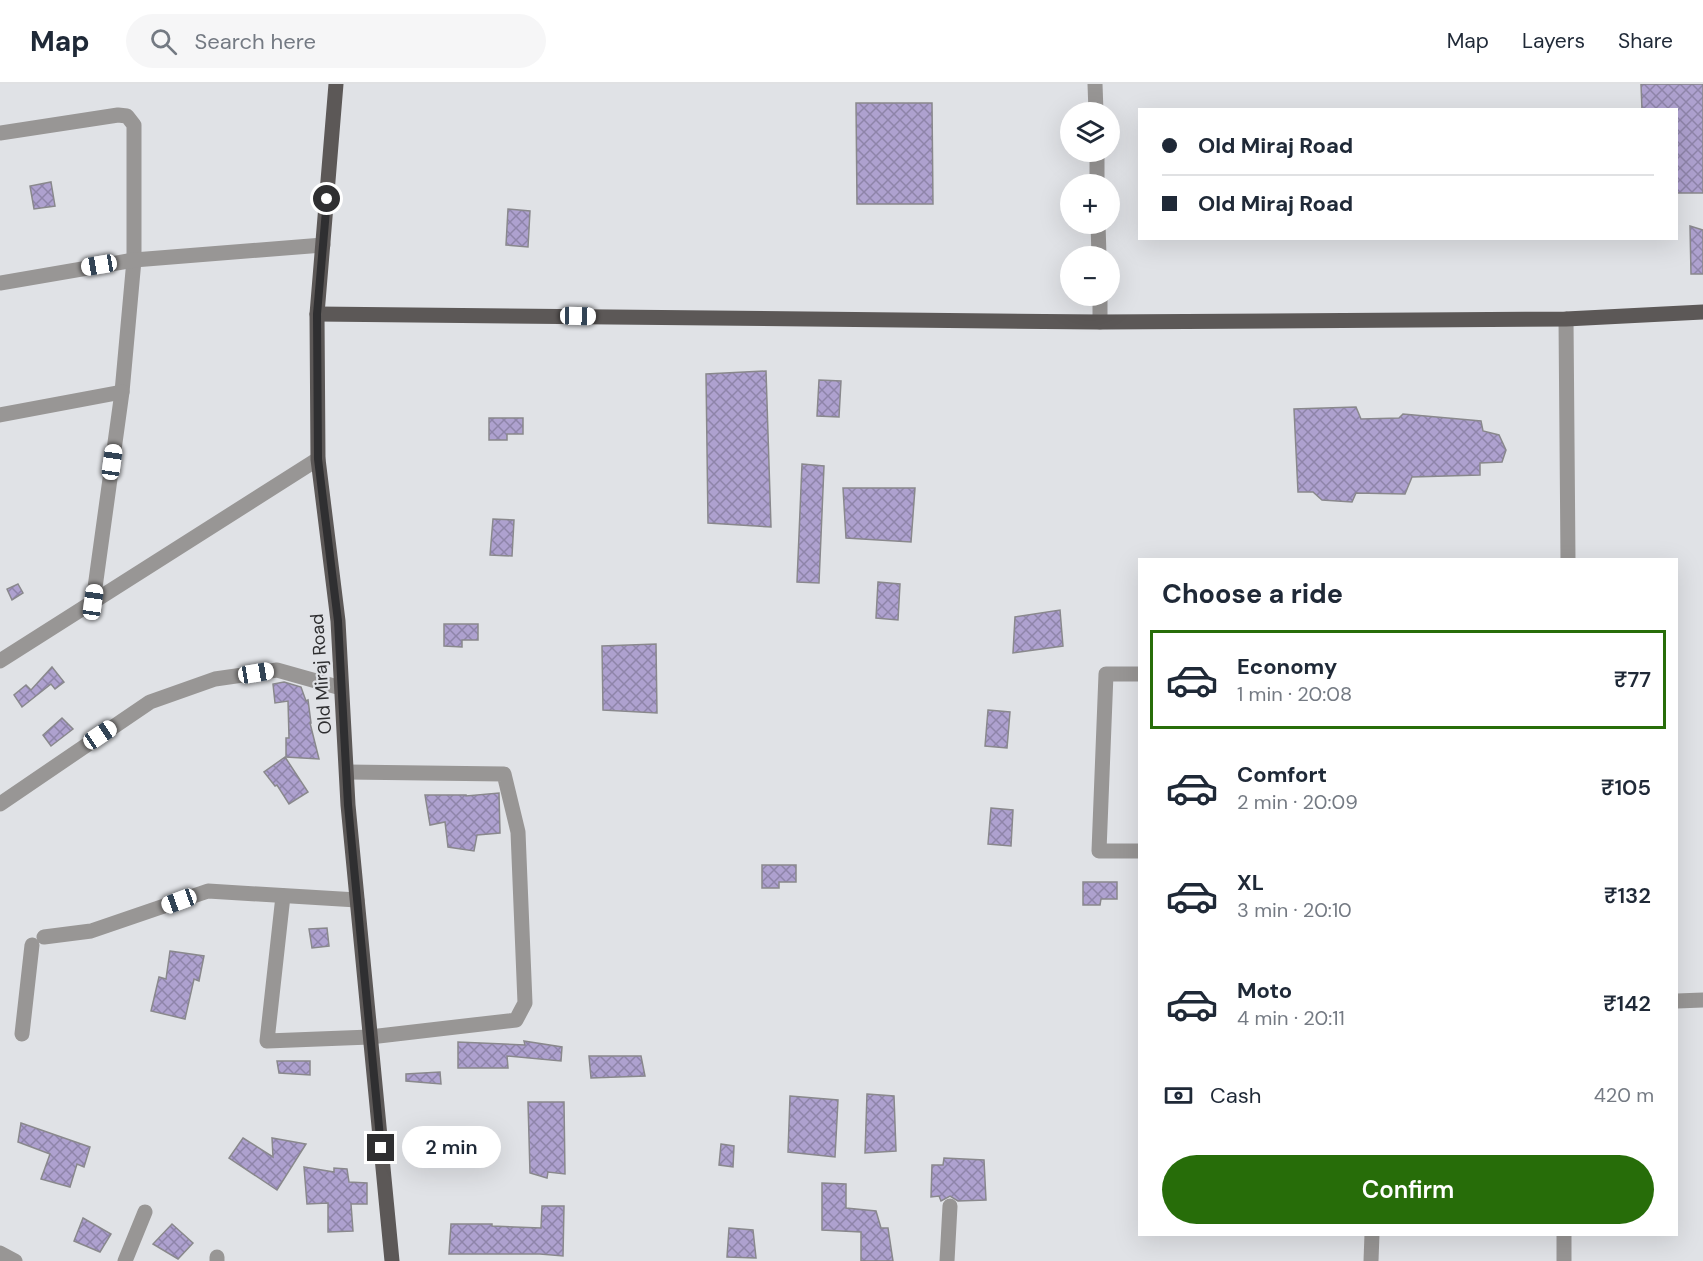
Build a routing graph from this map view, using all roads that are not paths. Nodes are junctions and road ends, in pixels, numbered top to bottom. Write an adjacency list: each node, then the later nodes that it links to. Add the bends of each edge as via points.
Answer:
1 (336, 84): 5 (main road, Old Miraj Road)
2 (1095, 84): 3 (street)
3 (1096, 102)
4 (0, 134): 6 (street, via 127,116 134,125)
5 (323, 245): 6 (street); 10 (main road, Old Miraj Road)
6 (134, 260): 7 (street); 13 (street)
7 (0, 283)
8 (1100, 306): 12 (street)
9 (1703, 312): 11 (main road)
10 (317, 314): 12 (main road); 15 (main road, Old Miraj Road)
11 (1566, 319): 12 (main road); 16 (street)
12 (1100, 322)
13 (122, 392): 14 (street); 17 (street)
14 (0, 415)
15 (318, 459): 17 (street); 20 (main road, Old Miraj Road, via 338,621)
16 (1568, 558)
17 (93, 602): 18 (street)
18 (0, 661)
19 (1138, 674): 23 (street, via 1106,674 1099,851)
20 (342, 688): 21 (main road, Old Miraj Road); 22 (street, via 277,670 215,679 150,702)
21 (347, 772): 25 (main road, Old Miraj Road); 29 (street, via 504,774 518,832 525,1004 516,1020)
22 (0, 804)
23 (1138, 852)
24 (283, 896): 25 (street); 28 (street, via 208,891 91,931 38,941); 29 (street, via 267,1041)
25 (357, 900): 29 (main road, Old Miraj Road)
26 (1678, 1000): 27 (street)
27 (1703, 1000)
28 (22, 1034)
29 (370, 1037): 37 (main road, Old Miraj Road)
30 (950, 1206): 38 (street)
31 (145, 1212): 36 (street)
32 (1372, 1236): 39 (street)
33 (1564, 1236): 40 (street)
34 (0, 1252): 35 (street)
35 (15, 1261)
36 (125, 1261)
37 (392, 1261)
38 (947, 1261)
39 (1371, 1261)
40 (1564, 1261)

